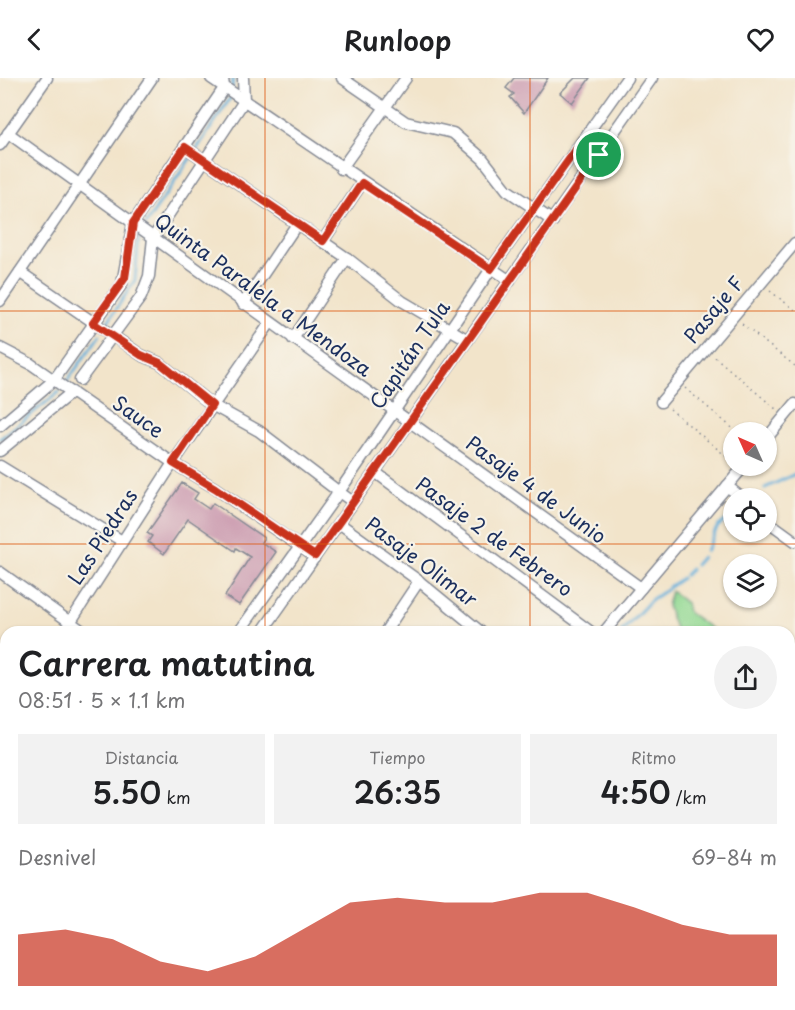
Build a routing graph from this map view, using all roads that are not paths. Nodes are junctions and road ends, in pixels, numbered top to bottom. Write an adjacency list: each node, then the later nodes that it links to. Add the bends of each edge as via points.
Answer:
1 (47, 78): 14 (street)
2 (152, 78): 25 (street)
3 (211, 78): 9 (street)
4 (243, 78): 10 (street)
5 (342, 78): 12 (street)
6 (406, 78): 12 (street)
7 (627, 78): 11 (street, Capitán Tula)
8 (652, 78): 13 (street, Capitán Tula)
9 (223, 83): 10 (street); 17 (street)
10 (244, 101): 19 (street); 21 (street)
11 (607, 107): 13 (street); 15 (street, Capitán Tula)
12 (385, 108): 21 (street); 27 (street, via 406,122 453,133 469,145 507,190)
13 (625, 119): 18 (street, Capitán Tula)
14 (8, 133): 16 (street); 25 (street, Quinta Paralela a Mendoza)
15 (580, 144): 18 (street); 20 (street, Capitán Tula)
16 (0, 145)
17 (185, 147): 19 (street); 29 (street)
18 (599, 155): 22 (street, Capitán Tula)
19 (204, 160): 30 (street); 31 (street)
20 (567, 163): 22 (street); 24 (street, Capitán Tula)
21 (341, 169): 23 (street)
22 (586, 174): 26 (street, Capitán Tula)
23 (362, 183): 33 (street); 37 (street)
24 (552, 183): 26 (street); 27 (street, Capitán Tula)
25 (79, 184): 29 (street, Quinta Paralela a Mendoza); 38 (street)
26 (571, 195): 28 (street, Capitán Tula)
27 (535, 208): 28 (street); 32 (street, Capitán Tula)
28 (553, 221): 35 (street, Capitán Tula)
29 (133, 223): 31 (street, Quinta Paralela a Mendoza); 42 (street, via 125,278)
30 (297, 224): 33 (street); 41 (street)
31 (153, 238): 41 (street, Quinta Paralela a Mendoza); 45 (street, via 145,287)
32 (512, 240): 35 (street); 37 (street, Capitán Tula)
33 (323, 241): 36 (street)
34 (795, 243): 52 (street, Pasaje F)
35 (530, 253): 39 (street, Capitán Tula)
36 (347, 258): 44 (street, via 402,301); 46 (street)
37 (491, 269): 39 (street); 44 (street, Capitán Tula)
38 (20, 272): 40 (street); 42 (street)
39 (510, 281): 47 (street, Capitán Tula)
40 (0, 301)
41 (243, 303): 43 (street, Quinta Paralela a Mendoza)
42 (93, 323): 45 (street); 49 (street)
43 (270, 323): 46 (street, Quinta Paralela a Mendoza); 54 (street, Las Piedras)
44 (449, 329): 47 (street); 55 (street, Capitán Tula)
45 (111, 335): 50 (street); 54 (street, via 160,363)
46 (293, 339): 55 (street, Quinta Paralela a Mendoza)
47 (468, 340): 57 (street, Capitán Tula)
48 (0, 348): 49 (street, Sauce)
49 (54, 380): 51 (street, Sauce); 59 (street)
50 (80, 380)
51 (72, 392): 61 (street); 62 (street, Sauce)
52 (661, 402)
53 (795, 404): 56 (street)
54 (212, 405): 62 (street, Las Piedras); 68 (street, via 259,431)
55 (394, 410): 57 (street, Quinta Paralela a Mendoza); 68 (street, Capitán Tula)
56 (785, 417): 58 (street); 60 (street)
57 (410, 422): 64 (street, Capitán Tula); 78 (street, Pasaje 4 de Junio)
58 (795, 425)
59 (0, 426)
60 (777, 426)
61 (0, 451)
62 (173, 463): 72 (street, Las Piedras); 74 (street, Sauce)
63 (0, 466): 72 (street)
64 (375, 472): 69 (street, Capitán Tula); 85 (street, Pasaje 2 de Febrero)
65 (736, 476): 66 (street)
66 (727, 486): 67 (street); 78 (street)
67 (730, 488)
68 (339, 492): 69 (street); 74 (street, Capitán Tula)
69 (353, 502): 70 (street, Capitán Tula)
70 (339, 523): 75 (street, Capitán Tula); 77 (street, Pasaje Olimar)
71 (777, 528): 73 (street)
72 (122, 541): 80 (street, Las Piedras)
73 (795, 542)
74 (300, 546): 75 (street, Sauce); 81 (street, Capitán Tula)
75 (315, 556): 82 (street, Capitán Tula)
76 (0, 572): 79 (street)
77 (419, 581): 83 (street); 84 (street, Pasaje Olimar)
78 (641, 588): 86 (street)
79 (66, 626)
80 (68, 626)
81 (243, 626)
82 (266, 626)
83 (389, 626)
84 (474, 626)
85 (583, 626)
86 (609, 626)

